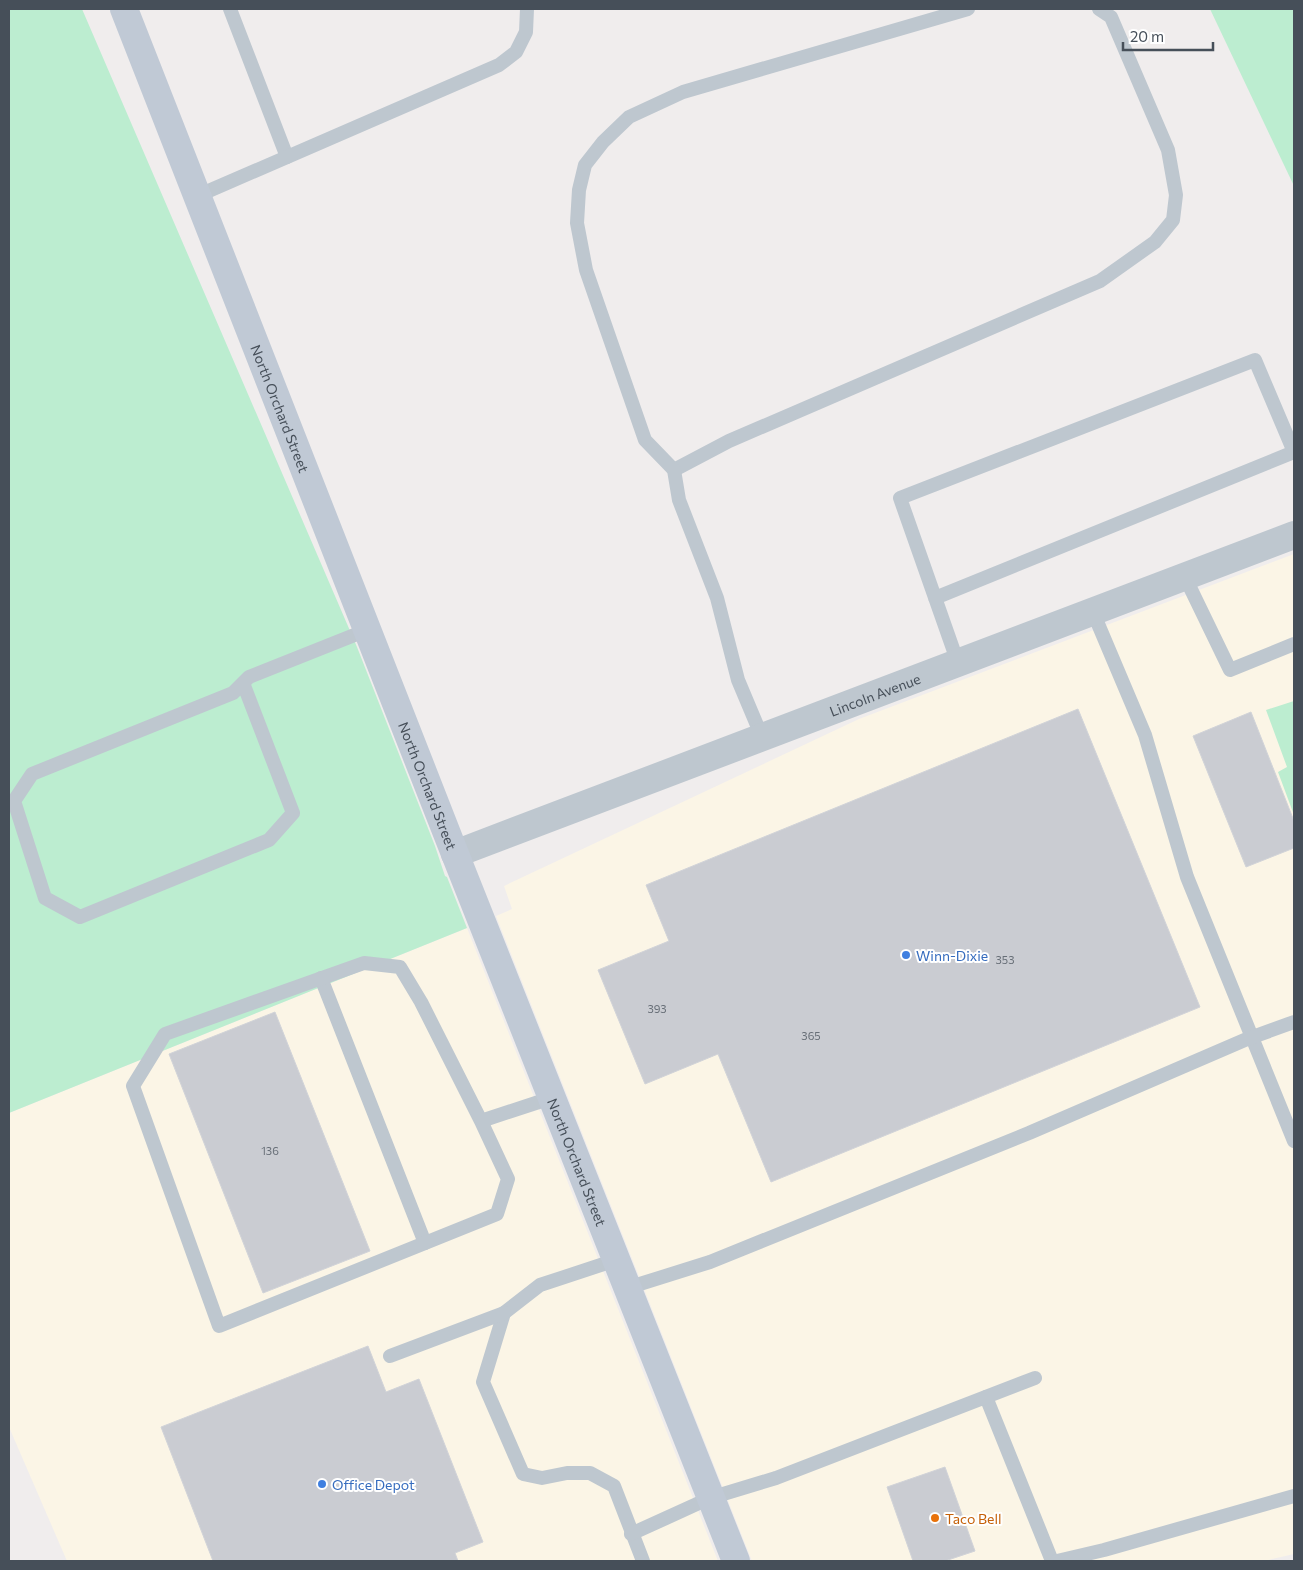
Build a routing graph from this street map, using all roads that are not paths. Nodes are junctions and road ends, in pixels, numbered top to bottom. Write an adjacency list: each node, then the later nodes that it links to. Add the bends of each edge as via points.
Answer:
1 (124, 9): 7 (street, North Orchard Street)
2 (230, 9): 6 (lane)
3 (526, 9): 6 (lane, via 526,32 516,52 499,64)
4 (968, 9): 8 (lane, via 683,92 629,117 585,165 579,190 577,223 586,270 645,440)
5 (1099, 9): 8 (lane, via 1111,16 1168,150 1176,195 1173,220 1156,242 1100,280 729,441)
6 (287, 157): 7 (lane)
7 (197, 196): 13 (street, North Orchard Street)
8 (674, 470): 17 (lane, via 679,500 717,598 738,680)
9 (1294, 536): 10 (street, Lincoln Avenue)
10 (1185, 577): 12 (street, Lincoln Avenue); 14 (lane, via 1230,670)
11 (935, 598): 11 (lane, via 1294,452 1255,360 900,498); 15 (lane)
12 (1093, 612): 15 (street, Lincoln Avenue); 21 (lane, via 1145,735 1187,877)
13 (368, 630): 16 (lane, via 249,677); 18 (street, North Orchard Street)
14 (1294, 644)
15 (958, 663): 17 (street, Lincoln Avenue)
16 (243, 683): 16 (lane, via 233,693 32,774 14,801 46,898 80,917 269,840 293,813)
17 (762, 737): 18 (street, Lincoln Avenue)
18 (455, 854): 22 (street, North Orchard Street)
19 (321, 978): 23 (lane, via 364,962 400,967 422,1002); 25 (lane); 25 (lane, via 165,1034 133,1086 220,1326)
20 (1294, 1022): 21 (lane)
21 (1252, 1037): 24 (lane); 27 (lane, via 1029,1133 710,1262)
22 (552, 1098): 23 (lane); 26 (street, North Orchard Street)
23 (481, 1121): 25 (lane, via 508,1179 497,1214)
24 (1294, 1141)
25 (425, 1243)
26 (616, 1260): 27 (street, North Orchard Street); 28 (lane, via 540,1285)
27 (626, 1288): 33 (street, North Orchard Street)
28 (504, 1313): 29 (lane); 34 (lane, via 483,1382 523,1474 542,1478 590,1473 614,1486)
29 (390, 1356)
30 (1035, 1378): 31 (lane)
31 (986, 1397): 33 (lane, via 776,1478); 37 (lane)
32 (1294, 1496): 38 (lane)
33 (710, 1498): 34 (lane); 36 (street, North Orchard Street)
34 (631, 1534): 35 (lane)
35 (643, 1561)
36 (736, 1561)
37 (1052, 1561)
38 (1057, 1561)

